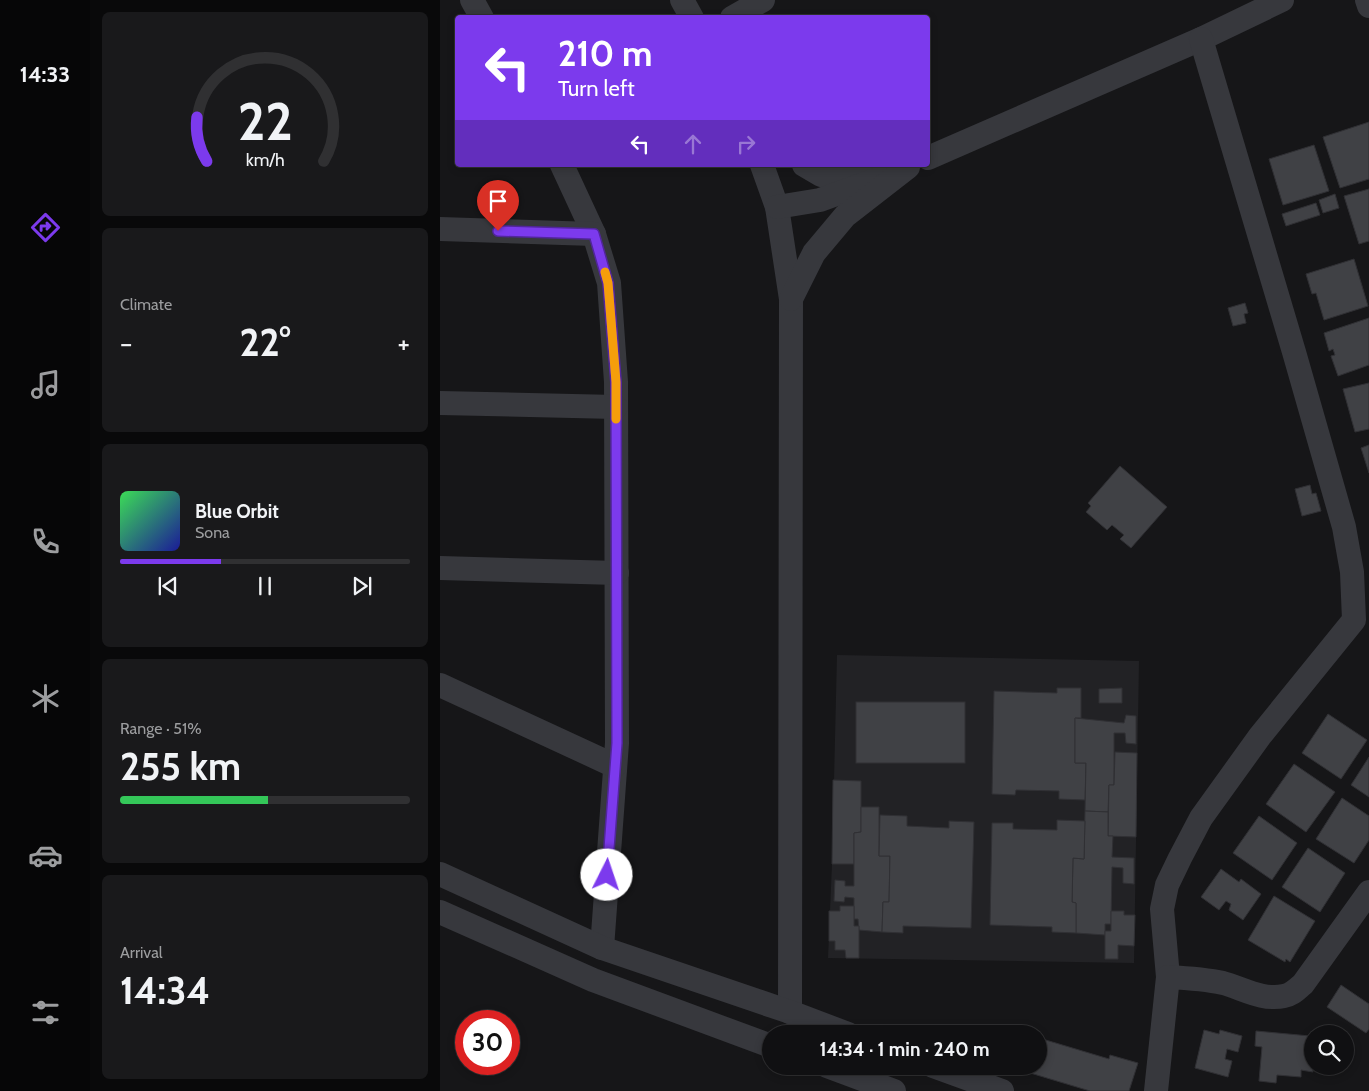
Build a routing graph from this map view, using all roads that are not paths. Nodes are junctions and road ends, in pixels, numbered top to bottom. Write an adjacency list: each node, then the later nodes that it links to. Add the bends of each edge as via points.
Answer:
1 (472, 0): 7 (street)
2 (682, 0): 8 (street)
3 (763, 0): 9 (street)
4 (1282, 0): 10 (street)
5 (1367, 0): 6 (street)
6 (1369, 6)
7 (480, 15)
8 (690, 15)
9 (737, 15)
10 (1201, 39): 11 (street); 26 (street, via 1344,527)
11 (930, 157)
12 (563, 167): 20 (street)
13 (763, 167): 18 (street)
14 (808, 167): 15 (street, via 822,175 848,178)
15 (898, 167)
16 (906, 167): 18 (street, via 820,200)
17 (911, 167): 21 (street, via 845,216 814,252)
18 (777, 206): 21 (street)
19 (440, 229): 20 (street)
20 (594, 234): 23 (street, via 608,283)
21 (791, 299): 34 (street)
22 (440, 403): 23 (street)
23 (616, 407): 25 (street)
24 (440, 568): 25 (street)
25 (616, 572): 28 (street)
26 (1362, 622): 33 (street, via 1260,736 1192,834 1167,885 1162,909)
27 (440, 685): 28 (street)
28 (615, 766): 32 (street)
29 (440, 874): 32 (street)
30 (1369, 892): 33 (street, via 1303,984 1285,996 1261,995 1201,979)
31 (440, 912): 36 (street, via 594,980)
32 (602, 948): 34 (street)
33 (1168, 978): 41 (street)
34 (790, 1012): 35 (street)
35 (824, 1025)
36 (762, 1043)
37 (851, 1075): 39 (street)
38 (958, 1075): 40 (street)
39 (894, 1091)
40 (1002, 1091)
41 (1156, 1091)

